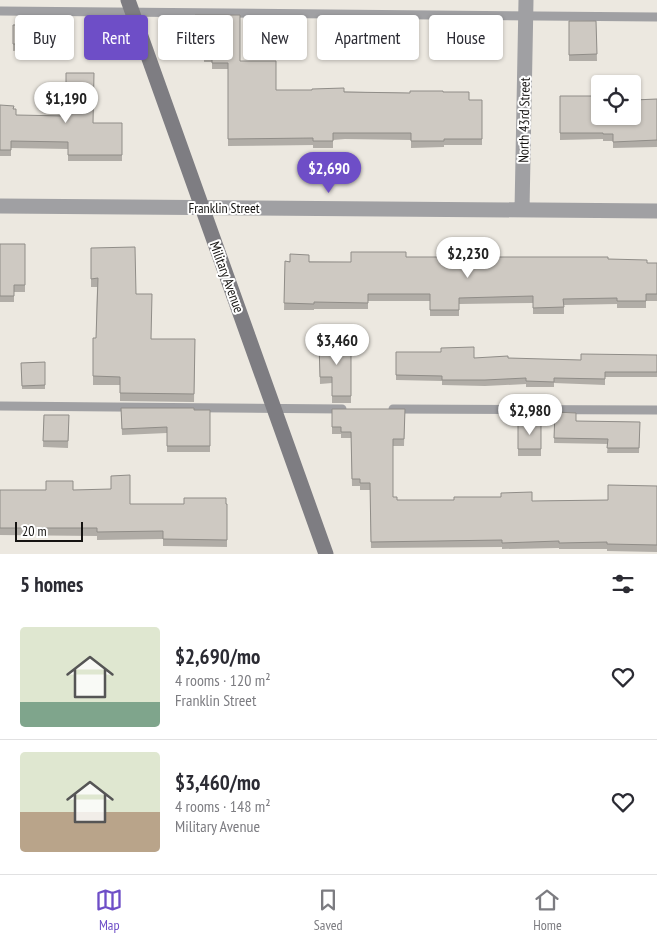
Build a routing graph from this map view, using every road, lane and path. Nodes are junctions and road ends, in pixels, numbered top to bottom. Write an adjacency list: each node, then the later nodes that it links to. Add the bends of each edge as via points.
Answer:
1 (130, 6): 2 (lane); 3 (lane); 6 (street, Military Avenue)
2 (526, 7): 4 (lane); 7 (street, North 43rd Street)
3 (0, 11)
4 (657, 17)
5 (0, 206): 6 (street, Franklin Street)
6 (202, 208): 7 (street, Franklin Street); 10 (street, Military Avenue)
7 (522, 210): 8 (street, Franklin Street)
8 (657, 211)
9 (0, 406): 10 (lane)
10 (274, 409): 11 (lane); 14 (street, Military Avenue)
11 (352, 409)
12 (382, 409): 13 (lane)
13 (657, 410)
14 (326, 554)

